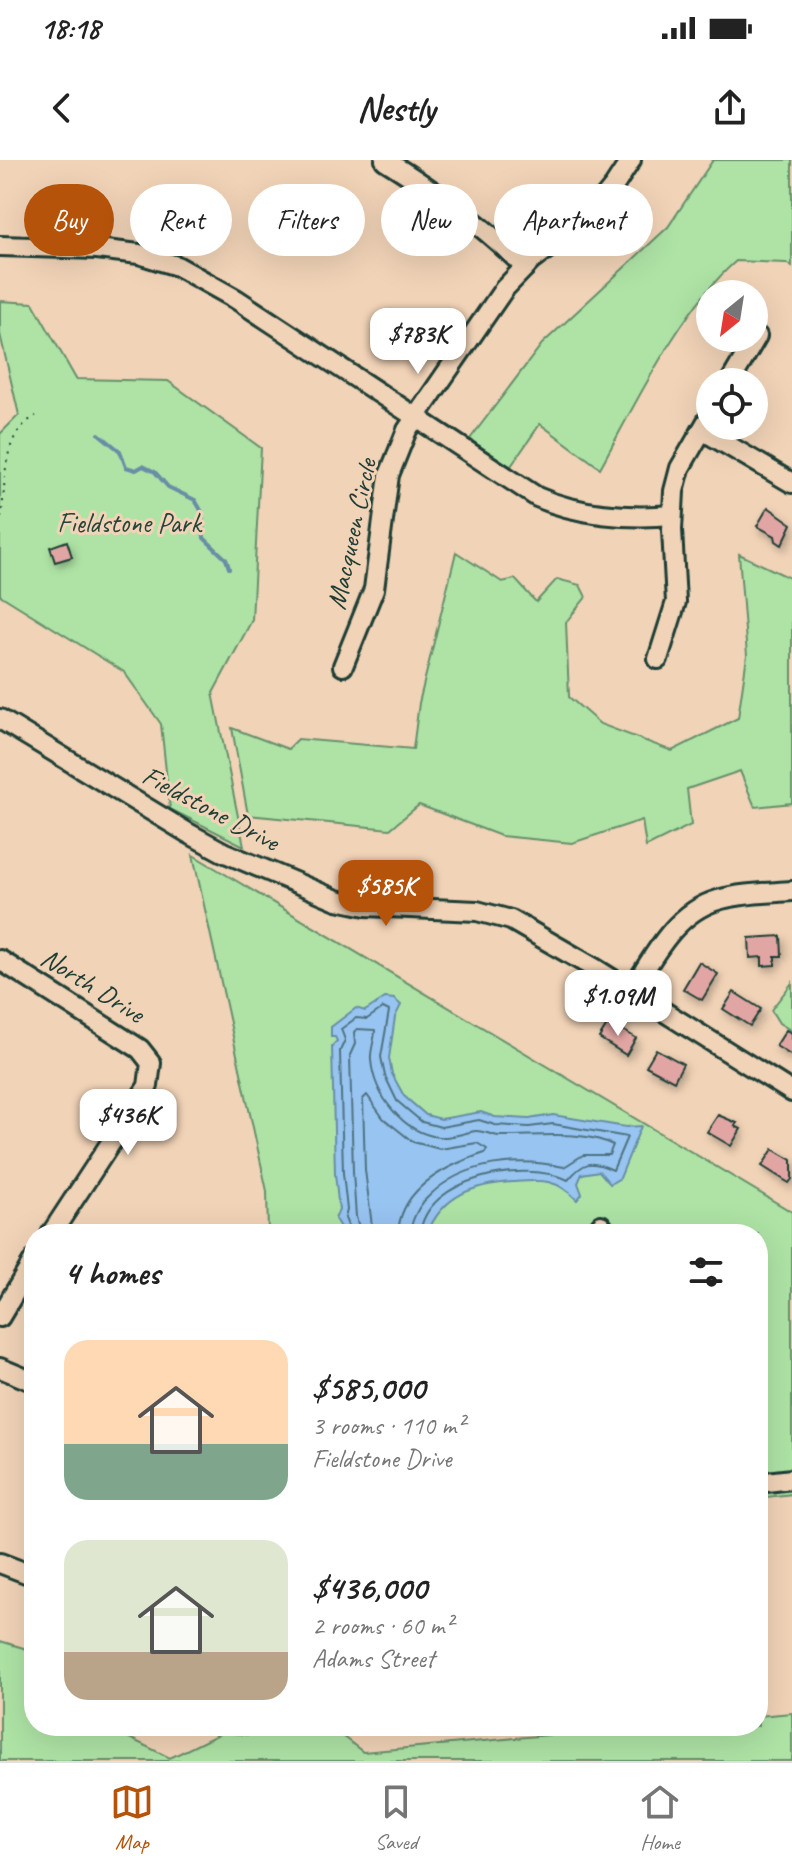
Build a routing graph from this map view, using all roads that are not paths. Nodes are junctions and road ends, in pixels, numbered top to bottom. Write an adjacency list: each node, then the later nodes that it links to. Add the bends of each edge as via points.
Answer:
1 (385, 160): 4 (street, via 459,208)
2 (631, 160): 4 (street, Macqueen Circle, via 588,218)
3 (0, 246): 5 (street, via 97,249 177,266)
4 (525, 267): 5 (street, Macqueen Circle, via 495,301)
5 (416, 416): 9 (street, via 554,504 600,513); 11 (street, Macqueen Circle, via 389,475 374,589)
6 (696, 440): 9 (street, via 680,468)
7 (730, 440): 8 (street)
8 (792, 483)
9 (672, 515): 10 (street, via 676,602)
10 (658, 659)
11 (343, 666)
12 (0, 719): 15 (street, Fieldstone Drive, via 223,852 352,904 499,915)
13 (792, 891): 15 (street, via 718,900 690,914 659,947)
14 (0, 960): 17 (street, North Drive, via 140,1049 151,1063 148,1086)
15 (631, 992): 16 (street, Fieldstone Drive)
16 (792, 1092)
17 (58, 1224)
18 (24, 1277): 19 (street)
19 (0, 1317)
20 (0, 1368): 21 (street)
21 (24, 1378)
22 (792, 1479): 23 (street)
23 (768, 1482)
24 (0, 1563): 25 (street)
25 (24, 1572)

